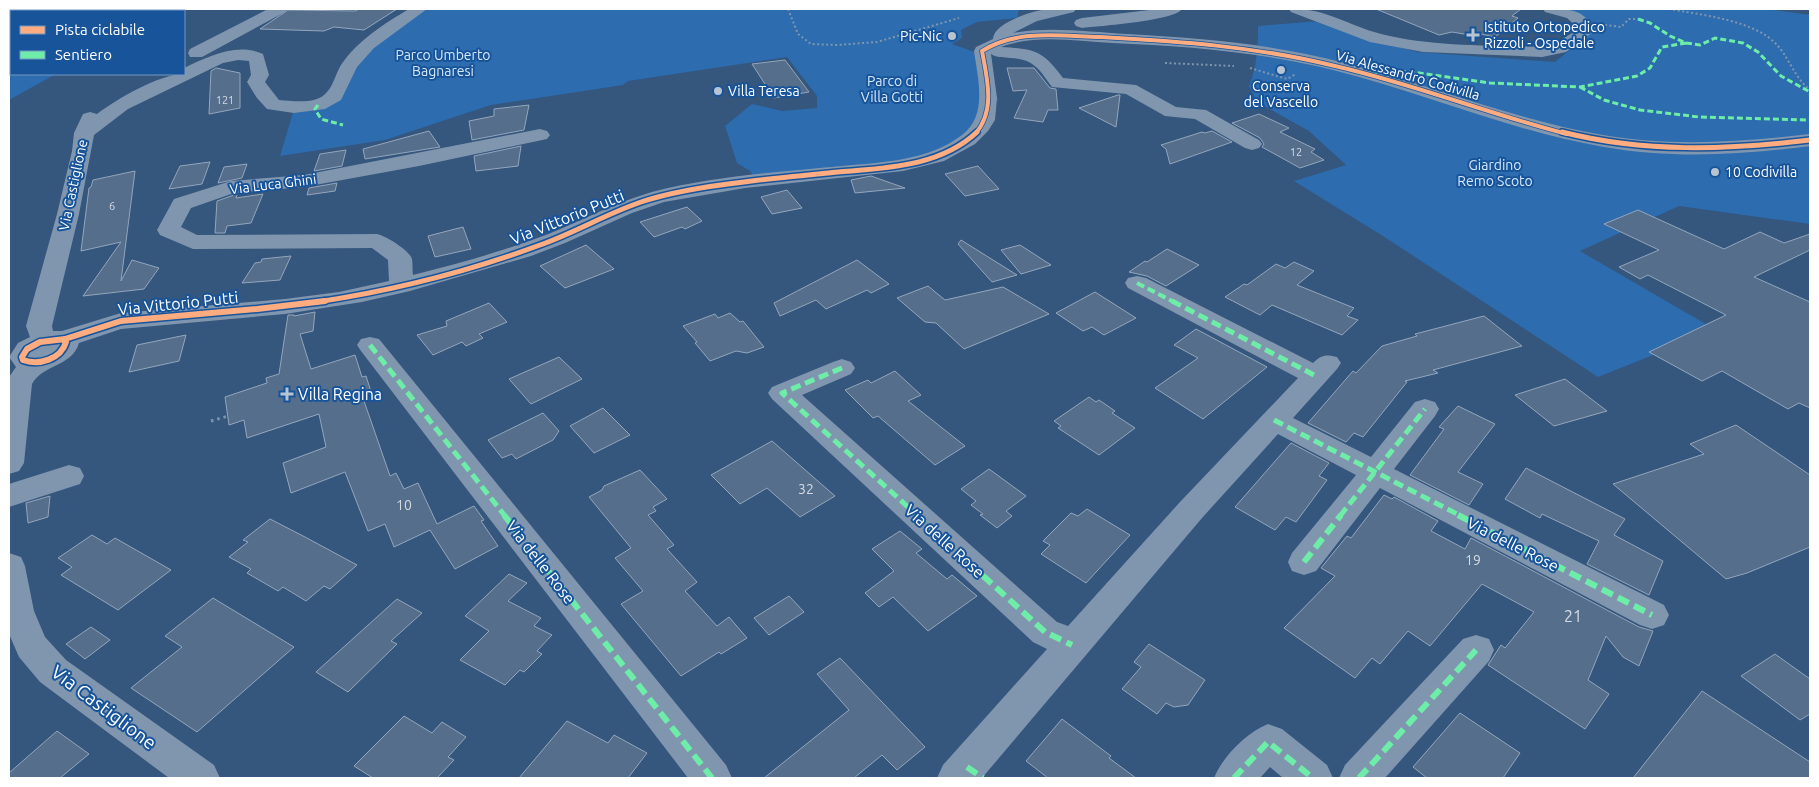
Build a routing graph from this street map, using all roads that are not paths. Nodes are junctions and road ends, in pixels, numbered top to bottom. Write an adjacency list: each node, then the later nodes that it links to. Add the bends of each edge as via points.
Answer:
1 (279, 9): 11 (street)
2 (419, 9): 14 (street, Via Castiglione, via 374,38 349,63 335,96 318,104 274,105 256,82 260,75 258,58 250,54 218,59)
3 (1068, 9): 8 (street)
4 (1174, 9): 10 (street, via 1157,14 1020,30)
5 (1297, 9): 9 (street, via 1376,38 1423,47 1542,52)
6 (1338, 9): 9 (street, via 1420,39 1510,44 1540,35)
7 (1551, 9): 9 (street, via 1582,20 1588,30)
8 (1026, 14): 10 (street)
9 (1571, 42)
10 (993, 43): 17 (street, Via Alessandro Codivilla, via 1009,38 1052,36 1126,38 1283,54 1367,74 1558,132 1637,147 1708,150); 18 (street, via 1035,56 1058,83 1130,89 1172,112 1199,114); 20 (street, Via Vittorio Putti, via 990,107 986,120 966,141 928,159 885,168 714,186 657,197 561,238)
11 (185, 58)
12 (154, 75): 15 (street, via 94,112)
13 (184, 75): 15 (street, Via Castiglione, via 129,101)
14 (185, 75)
15 (84, 133): 22 (street, Via Castiglione, via 68,214 39,326)
16 (540, 135): 20 (street, Via Luca Ghini, via 304,181 231,187 182,204 168,230 193,242 377,241 400,258)
17 (1810, 140)
18 (1252, 144)
19 (1137, 283): 25 (street, via 1322,369)
20 (401, 286): 22 (street, Via Vittorio Putti, via 305,304 121,321)
21 (370, 345): 37 (street, Via delle Rose)
22 (49, 347): 26 (street, via 18,384)
23 (842, 368): 33 (street, Via delle Rose, via 782,393 1045,632)
24 (1425, 409): 27 (street)
25 (1274, 420): 27 (street, Via delle Rose); 33 (street)
26 (9, 463)
27 (1375, 472): 30 (street); 32 (street, Via delle Rose)
28 (69, 476): 29 (street)
29 (9, 496)
30 (1304, 562)
31 (9, 566): 36 (street, Via Castiglione, via 17,611 31,646 53,671)
32 (1652, 615)
33 (1072, 645): 35 (street)
34 (1476, 650): 40 (street)
35 (969, 775)
36 (200, 778)
37 (712, 778)
38 (1234, 778): 39 (street, via 1268,742)
39 (1313, 778)
40 (1359, 778)

